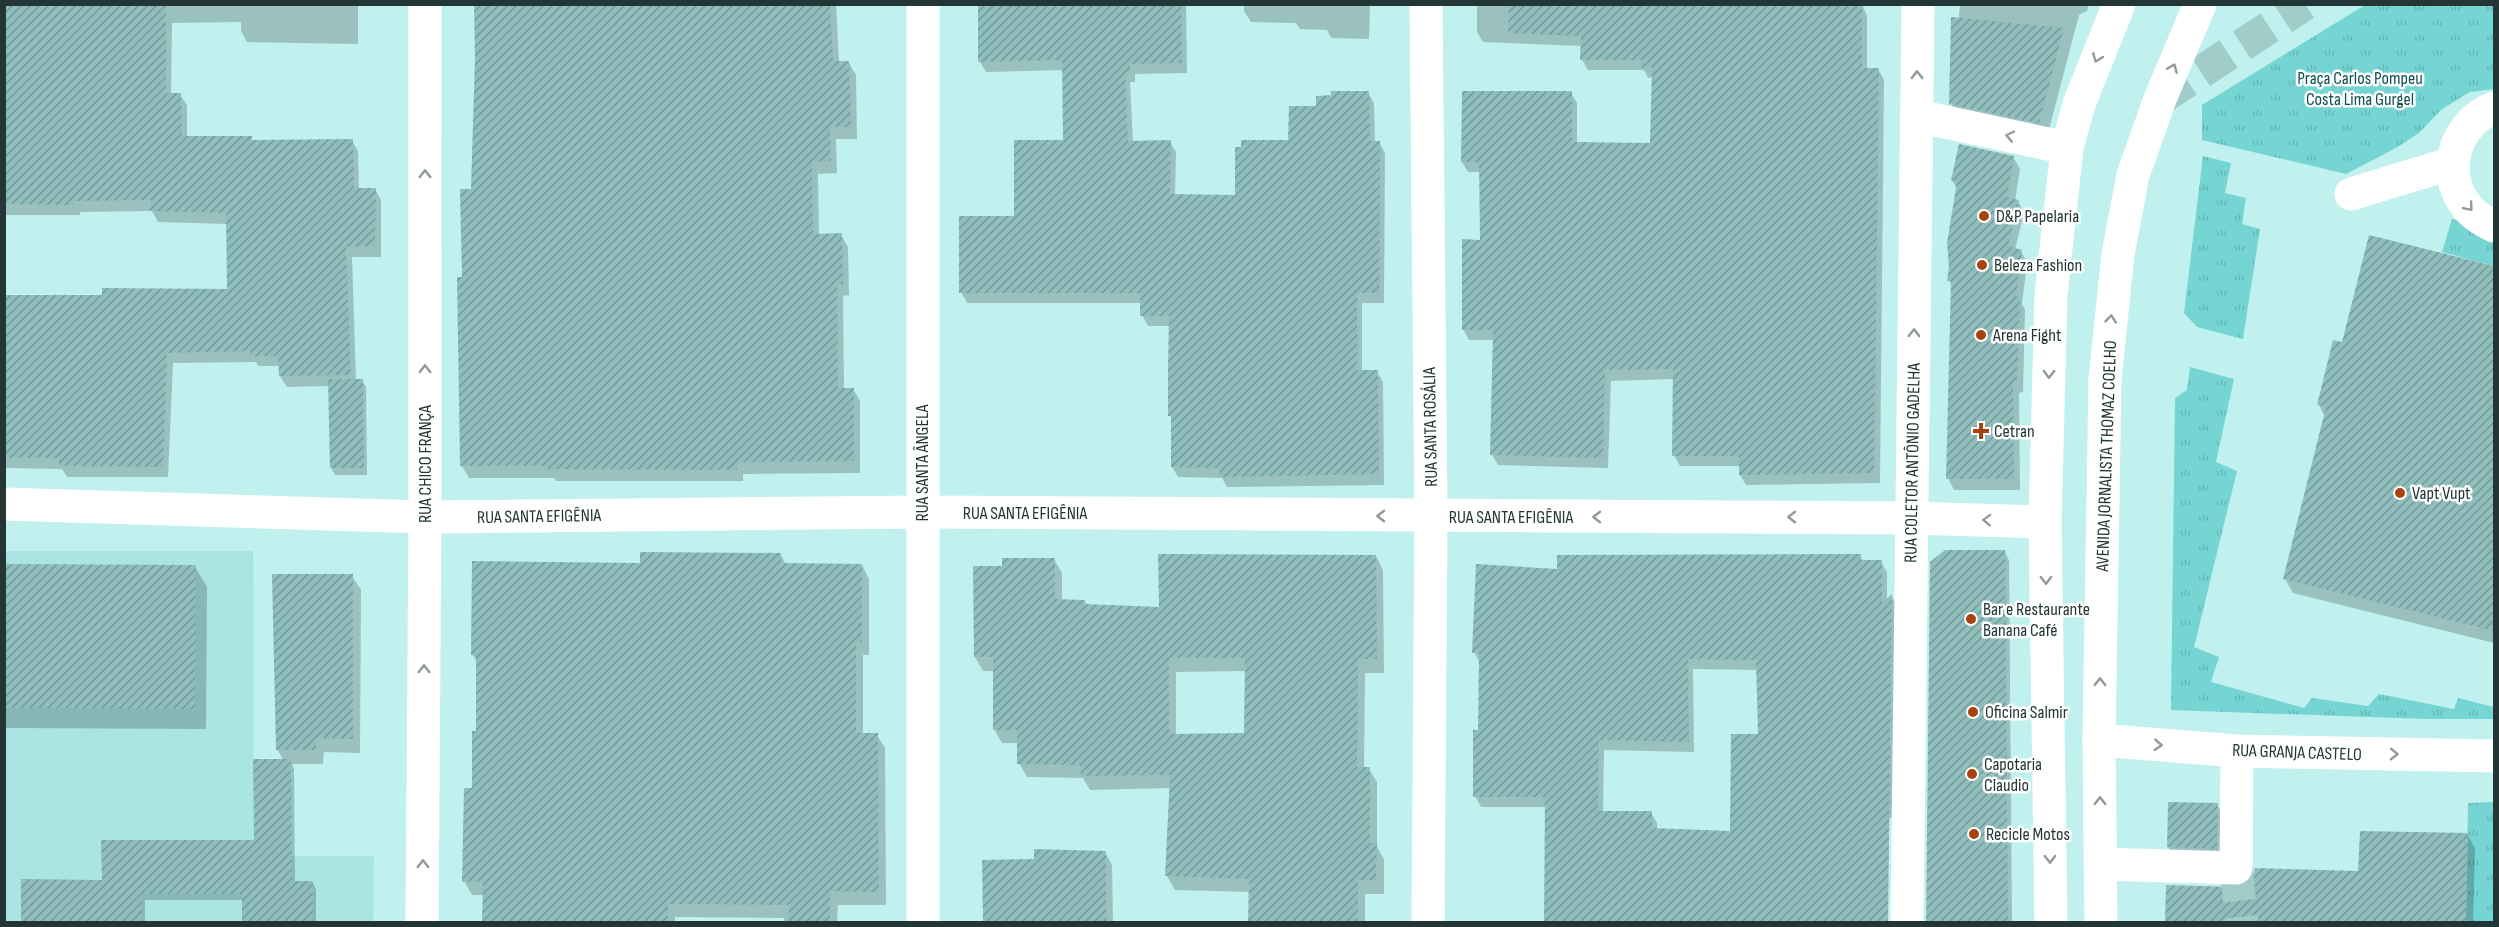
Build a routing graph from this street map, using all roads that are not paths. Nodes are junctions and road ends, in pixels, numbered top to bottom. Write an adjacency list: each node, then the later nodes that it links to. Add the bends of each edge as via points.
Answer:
1 (425, 4): 16 (street, RUA CHICO FRANÇA, one-way to 1)
2 (923, 4): 14 (street, RUA SANTA ÂNGELA)
3 (1426, 4): 15 (street, RUA SANTA ROSÁLIA)
4 (1918, 4): 8 (street, RUA COLETOR ANTÔNIO GADELHA, one-way to 4)
5 (2119, 4): 9 (street, one-way to 9, via 2079,104)
6 (2200, 4): 19 (street, AVENIDA JORNALISTA THOMAZ COELHO, one-way to 6, via 2106,379 2118,254 2133,175 2157,105)
7 (2494, 108): 10 (street, via 2469,124 2457,142)
8 (1917, 116): 9 (street, one-way to 8); 17 (street, RUA COLETOR ANTÔNIO GADELHA, one-way to 8)
9 (2067, 148): 18 (street, one-way to 18, via 2051,295)
10 (2453, 163): 11 (street); 12 (street, one-way to 12, via 2455,185 2465,204)
11 (2351, 194)
12 (2494, 226)
13 (4, 504): 16 (street, RUA SANTA EFIGÊNIA)
14 (922, 512): 15 (street, RUA SANTA EFIGÊNIA, one-way to 14); 16 (street, RUA SANTA EFIGÊNIA); 24 (street, RUA SANTA ÂNGELA)
15 (1431, 516): 17 (street, RUA SANTA EFIGÊNIA, one-way to 15); 25 (street, RUA SANTA ROSÁLIA)
16 (425, 517): 23 (street, RUA CHICO FRANÇA, one-way to 16)
17 (1911, 518): 18 (street, RUA SANTA EFIGÊNIA, one-way to 17); 26 (street, RUA COLETOR ANTÔNIO GADELHA)
18 (2045, 522): 27 (street, one-way to 27)
19 (2099, 740): 20 (street, RUA GRANJA CASTELO, one-way to 20); 22 (street, AVENIDA JORNALISTA THOMAZ COELHO, one-way to 19)
20 (2237, 751): 21 (street, RUA GRANJA CASTELO, one-way to 21); 22 (street, via 2236,868)
21 (2494, 756)
22 (2100, 864): 28 (street, AVENIDA JORNALISTA THOMAZ COELHO)
23 (422, 922)
24 (922, 922)
25 (1428, 922)
26 (1907, 922)
27 (2051, 922)
28 (2101, 922)

